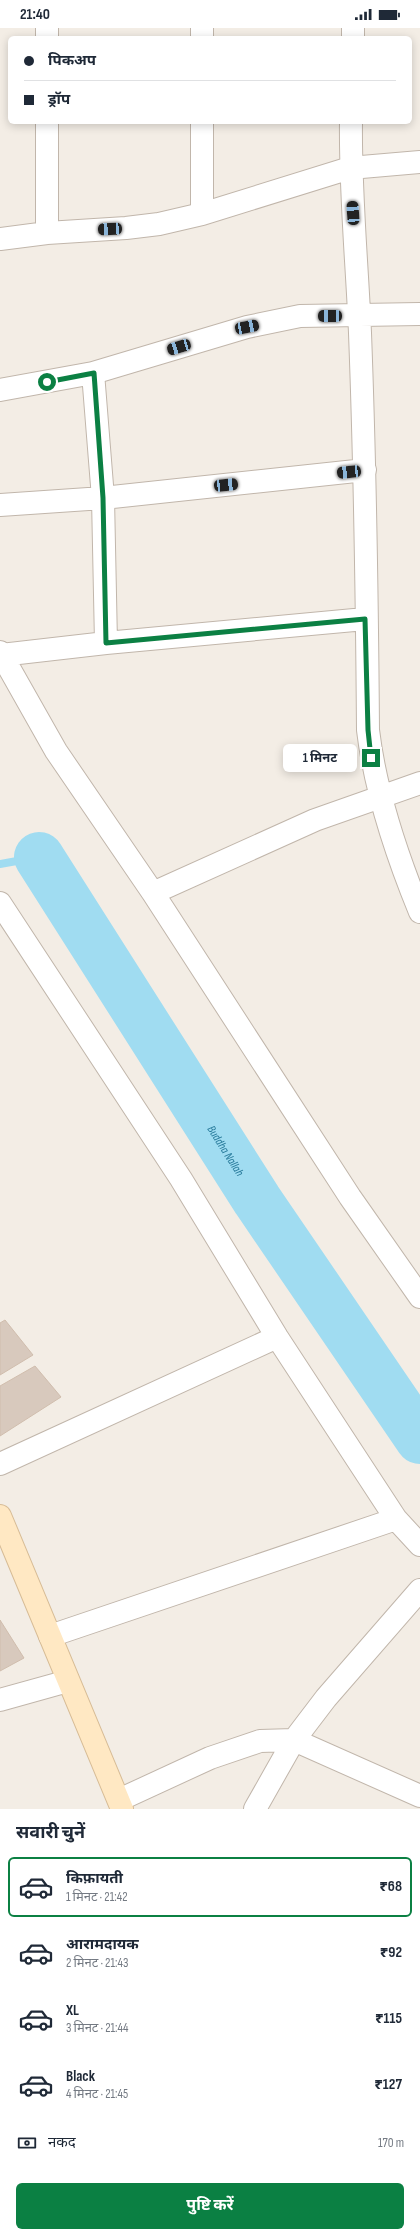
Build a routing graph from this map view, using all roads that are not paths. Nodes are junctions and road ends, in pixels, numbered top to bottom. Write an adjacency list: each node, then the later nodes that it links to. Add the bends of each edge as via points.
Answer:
1 (47, 124): 7 (street)
2 (202, 124): 6 (street)
3 (351, 124): 5 (street)
4 (420, 162): 5 (street)
5 (350, 168): 6 (street); 10 (street)
6 (202, 214): 7 (street, via 159,224)
7 (47, 233): 8 (street)
8 (0, 239)
9 (420, 314): 10 (street)
10 (359, 316): 11 (street, via 300,316 247,327); 13 (street)
11 (94, 373): 12 (street); 14 (street)
12 (0, 390)
13 (365, 470): 14 (street); 16 (street)
14 (103, 498): 15 (street); 17 (street)
15 (0, 505)
16 (365, 619): 17 (street); 20 (street, via 368,730 371,758)
17 (106, 643): 18 (street)
18 (1, 654): 21 (street, via 56,750)
19 (420, 782): 20 (street)
20 (381, 796): 21 (street, via 315,820); 23 (street, via 408,884)
21 (153, 893): 24 (street, via 350,1197)
22 (0, 903): 25 (street, via 182,1179)
23 (420, 912)
24 (420, 1297)
25 (277, 1337): 26 (street); 28 (street)
26 (0, 1464)
27 (0, 1516): 31 (street)
28 (396, 1519): 29 (street); 31 (street)
29 (420, 1545)
30 (420, 1590): 34 (street, via 326,1698)
31 (50, 1636): 32 (street)
32 (68, 1681): 33 (street); 36 (street)
33 (0, 1700)
34 (294, 1740): 35 (street); 36 (street, via 260,1741 210,1758); 37 (street)
35 (420, 1796)
36 (121, 1804)
37 (255, 1809)

